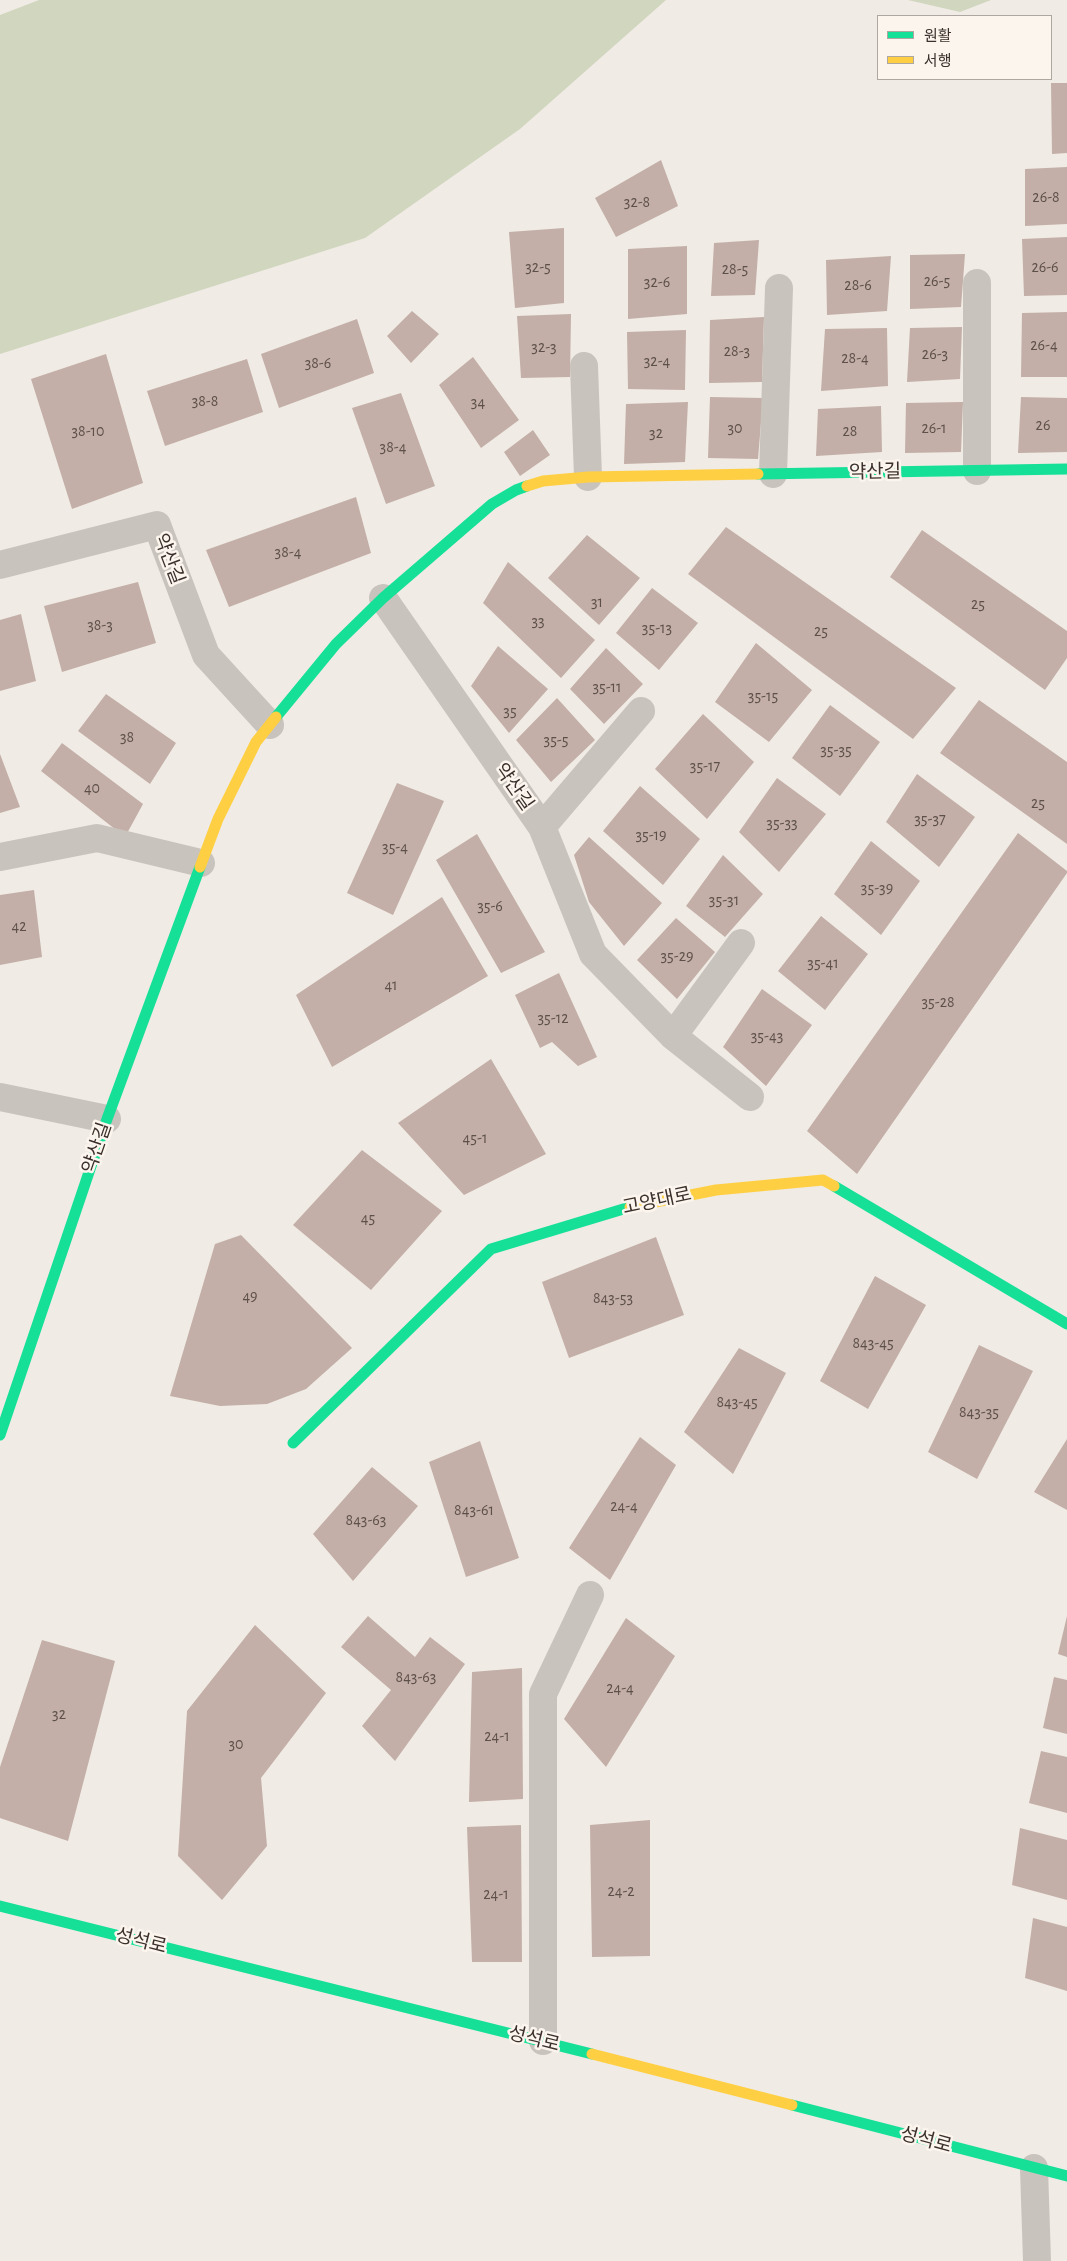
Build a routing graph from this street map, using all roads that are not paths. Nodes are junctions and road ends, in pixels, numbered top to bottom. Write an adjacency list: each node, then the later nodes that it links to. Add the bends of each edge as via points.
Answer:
1 (977, 283): 5 (street)
2 (780, 288): 6 (street)
3 (584, 366): 7 (street)
4 (1067, 469): 5 (street, 약산길)
5 (977, 471): 6 (street, 약산길)
6 (772, 474): 7 (street, 약산길)
7 (588, 478): 9 (street, 약산길, via 543,481 516,490 492,504)
8 (0, 565): 11 (street, 약산길, via 157,525 206,655)
9 (383, 598): 11 (street, 약산길, via 336,644); 12 (street, 약산길)
10 (642, 711): 12 (street, 약산길)
11 (270, 725): 14 (street, 약산길, via 256,742 218,818)
12 (542, 828): 16 (street, 약산길, via 593,954)
13 (0, 856): 14 (street, via 97,838)
14 (201, 863): 19 (street, 약산길)
15 (741, 943): 16 (street)
16 (672, 1036): 18 (street, 약산길)
17 (0, 1097): 19 (street)
18 (750, 1097)
19 (107, 1119): 21 (street, 약산길)
20 (1067, 1324): 22 (street, 고양대로, via 823,1180 716,1190 618,1209 491,1250)
21 (0, 1435)
22 (293, 1443)
23 (590, 1596): 25 (street, via 543,1694)
24 (0, 1906): 25 (street, 성석로)
25 (543, 2041): 26 (street, 성석로)
26 (1034, 2168): 27 (street, 성석로); 28 (street)
27 (1067, 2176)
28 (1037, 2261)

